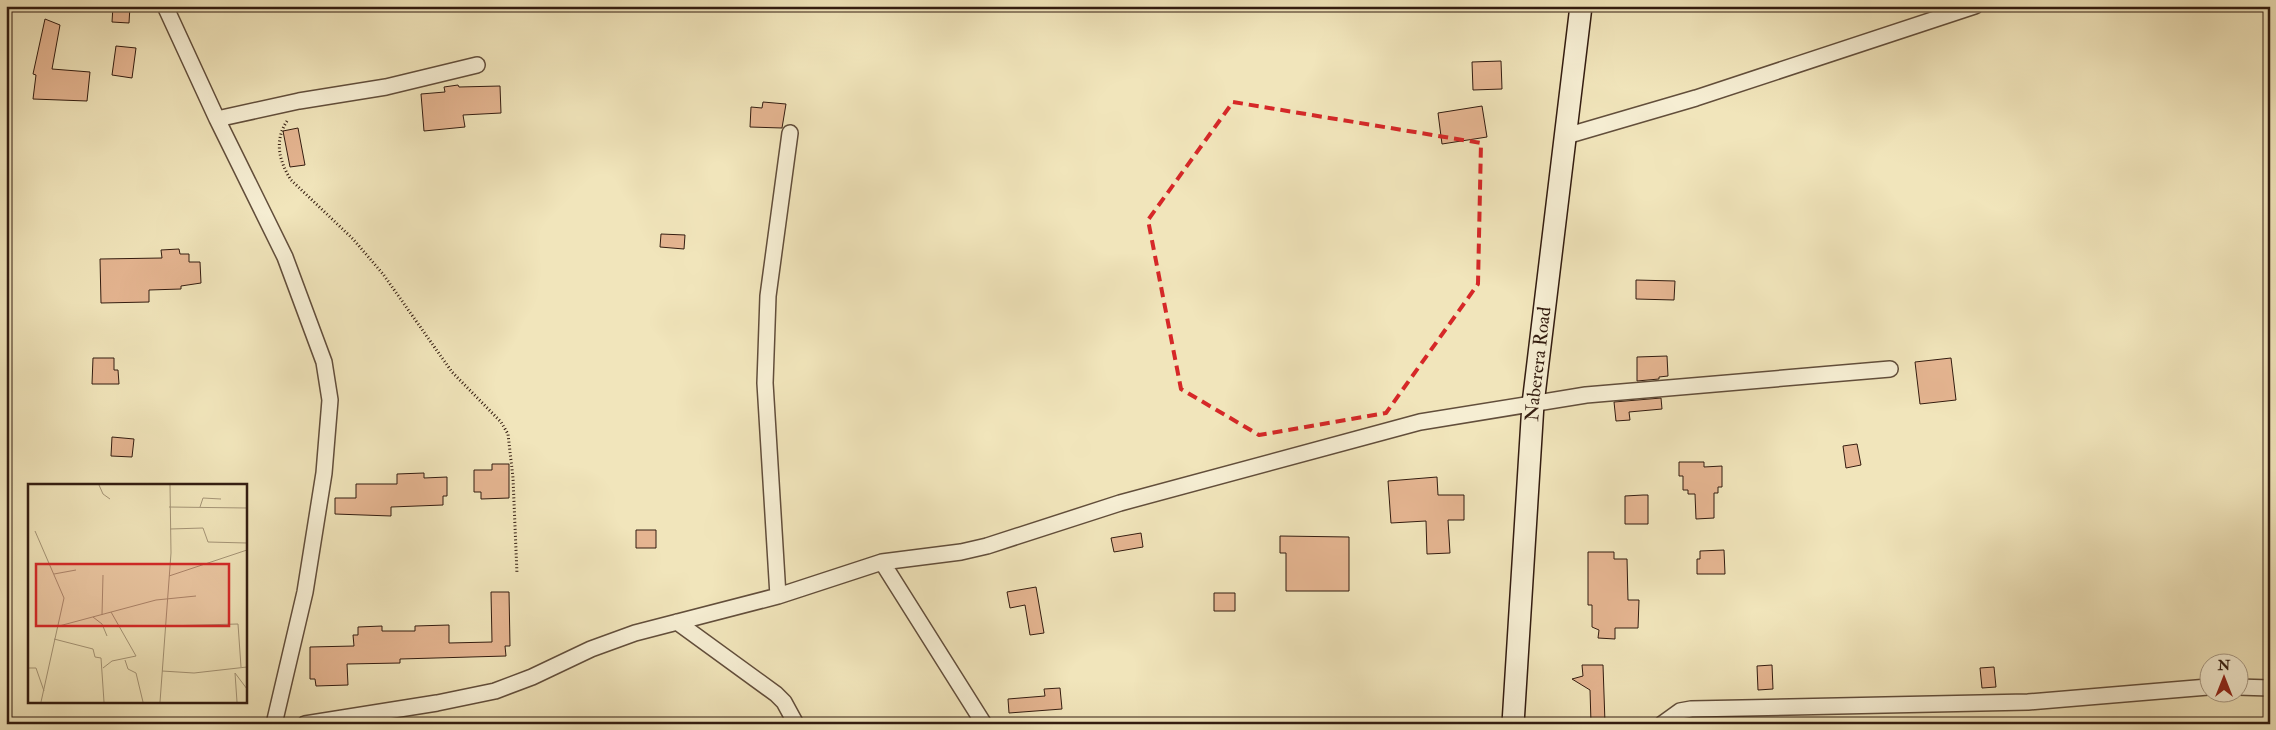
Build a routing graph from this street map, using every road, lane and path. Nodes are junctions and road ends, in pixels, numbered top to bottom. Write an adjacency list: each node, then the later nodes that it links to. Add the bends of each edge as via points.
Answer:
1 (165, 6): 6 (street)
2 (1581, 6): 8 (street, Naberera Road)
3 (1975, 6): 8 (street, via 1696,98)
4 (477, 66): 5 (street, via 386,88)
5 (299, 101): 6 (street); 12 (path, via 279,134 279,152 284,169 291,180 353,238 383,274 452,372 501,422 508,434 514,478)
6 (217, 119): 18 (street, via 285,257 324,362 330,400 324,473 305,592)
7 (790, 133): 13 (street, via 768,296 765,383)
8 (1566, 136): 10 (street, Naberera Road)
9 (1890, 369): 10 (street, via 1676,386)
10 (1533, 404): 11 (street, via 1420,422 1120,503 987,546); 22 (street, Naberera Road)
11 (882, 562): 13 (street); 21 (street)
12 (517, 574)
13 (778, 596): 14 (street)
14 (677, 622): 19 (street, via 591,649 495,691); 20 (street, via 776,694)
15 (2248, 687): 17 (street)
16 (2198, 688): 23 (street, via 2028,702 1691,709)
17 (2270, 688)
18 (274, 724)
19 (305, 724)
20 (796, 724)
21 (984, 724)
22 (1514, 724)
23 (1662, 724)

